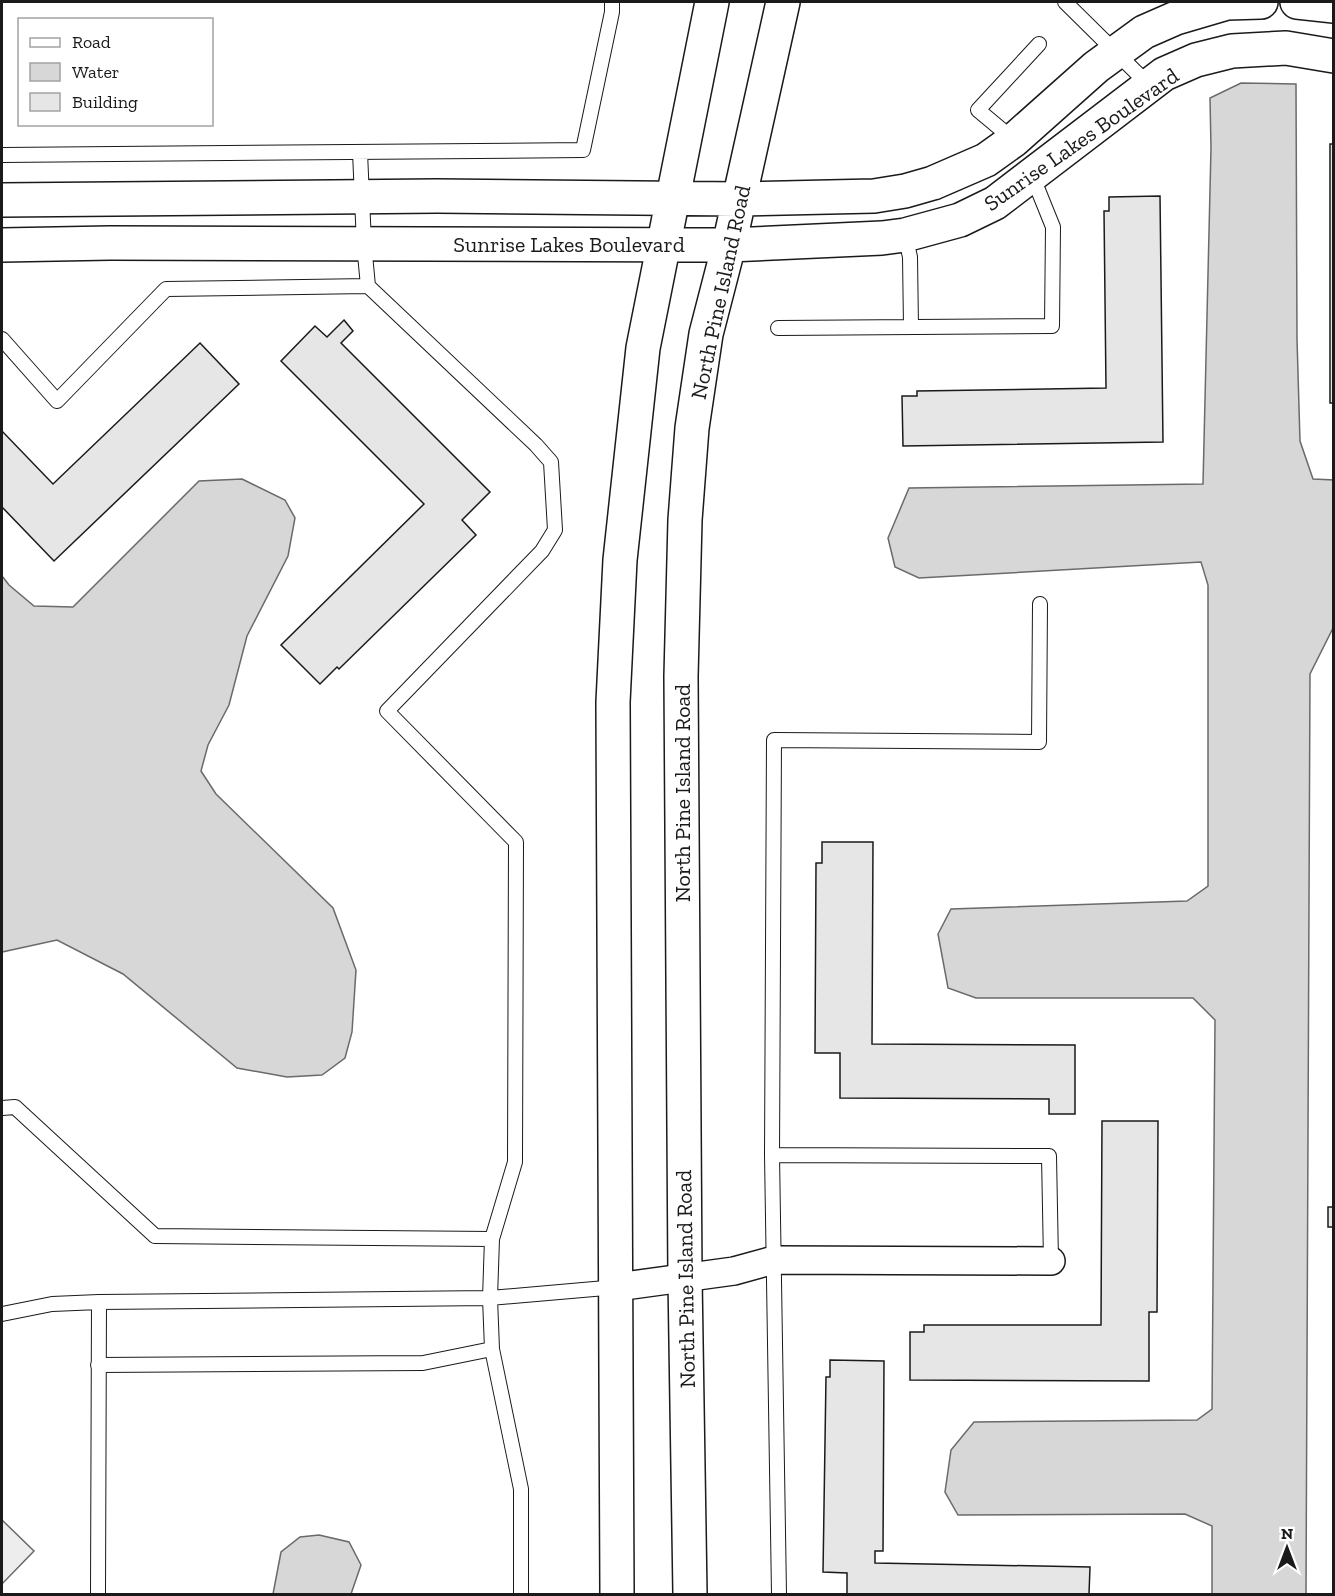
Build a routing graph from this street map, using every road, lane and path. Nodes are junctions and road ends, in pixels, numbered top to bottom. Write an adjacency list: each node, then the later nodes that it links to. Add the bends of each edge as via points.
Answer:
1 (612, 2): 13 (lane, via 583,150)
2 (712, 2): 17 (main road)
3 (783, 2): 18 (main road, North Pine Island Road)
4 (1065, 2): 9 (lane)
5 (1261, 2): 9 (main road, Sunrise Lakes Boulevard, via 1227,3 1176,18 1144,32)
6 (1297, 2): 7 (main road)
7 (1334, 6)
8 (1039, 44): 12 (lane, via 978,110)
9 (1117, 52): 11 (lane); 12 (main road, Sunrise Lakes Boulevard)
10 (1334, 56): 11 (main road, Sunrise Lakes Boulevard, via 1286,48 1232,51 1196,60 1164,74)
11 (1149, 86): 15 (main road, Sunrise Lakes Boulevard)
12 (1014, 140): 18 (main road, Sunrise Lakes Boulevard, via 986,160 905,191 874,196)
13 (360, 152): 14 (lane); 16 (lane)
14 (2, 155)
15 (1032, 175): 20 (main road, Sunrise Lakes Boulevard, via 995,203 960,220); 26 (lane, via 1053,227 1052,326)
16 (362, 196): 17 (main road, Sunrise Lakes Boulevard); 19 (main road, Sunrise Lakes Boulevard); 21 (lane)
17 (672, 197): 18 (main road, Sunrise Lakes Boulevard); 22 (main road)
18 (739, 199): 24 (main road, North Pine Island Road)
19 (2, 200)
20 (905, 236): 24 (main road, Sunrise Lakes Boulevard); 26 (lane, via 910,257)
21 (364, 244): 22 (main road, Sunrise Lakes Boulevard); 23 (main road, Sunrise Lakes Boulevard); 25 (lane)
22 (662, 244): 24 (main road, Sunrise Lakes Boulevard); 36 (main road, via 643,348 626,501 614,690)
23 (2, 245)
24 (729, 245): 35 (main road, North Pine Island Road, via 706,334 692,428 685,520 681,676)
25 (368, 286): 28 (lane, via 166,289 57,400); 32 (lane, via 537,445 550,462 555,530 542,551 387,711 516,842 515,1162)
26 (911, 327): 27 (lane)
27 (778, 328)
28 (2, 339)
29 (1040, 604): 31 (lane, via 1039,742 774,740)
30 (2, 1107): 32 (lane, via 15,1107 155,1236)
31 (772, 1155): 33 (lane); 34 (lane, via 1049,1156)
32 (492, 1239): 37 (lane)
33 (774, 1260): 34 (street); 35 (street); 46 (lane)
34 (1051, 1261)
35 (685, 1278): 36 (street); 45 (main road, North Pine Island Road)
36 (617, 1287): 37 (lane); 44 (main road)
37 (490, 1298): 38 (lane); 40 (lane)
38 (99, 1302): 39 (lane, via 52,1304); 41 (lane)
39 (2, 1314)
40 (492, 1349): 41 (lane, via 423,1363); 43 (lane, via 521,1489)
41 (98, 1365): 42 (lane)
42 (98, 1594)
43 (521, 1594)
44 (617, 1594)
45 (690, 1594)
46 (779, 1594)

